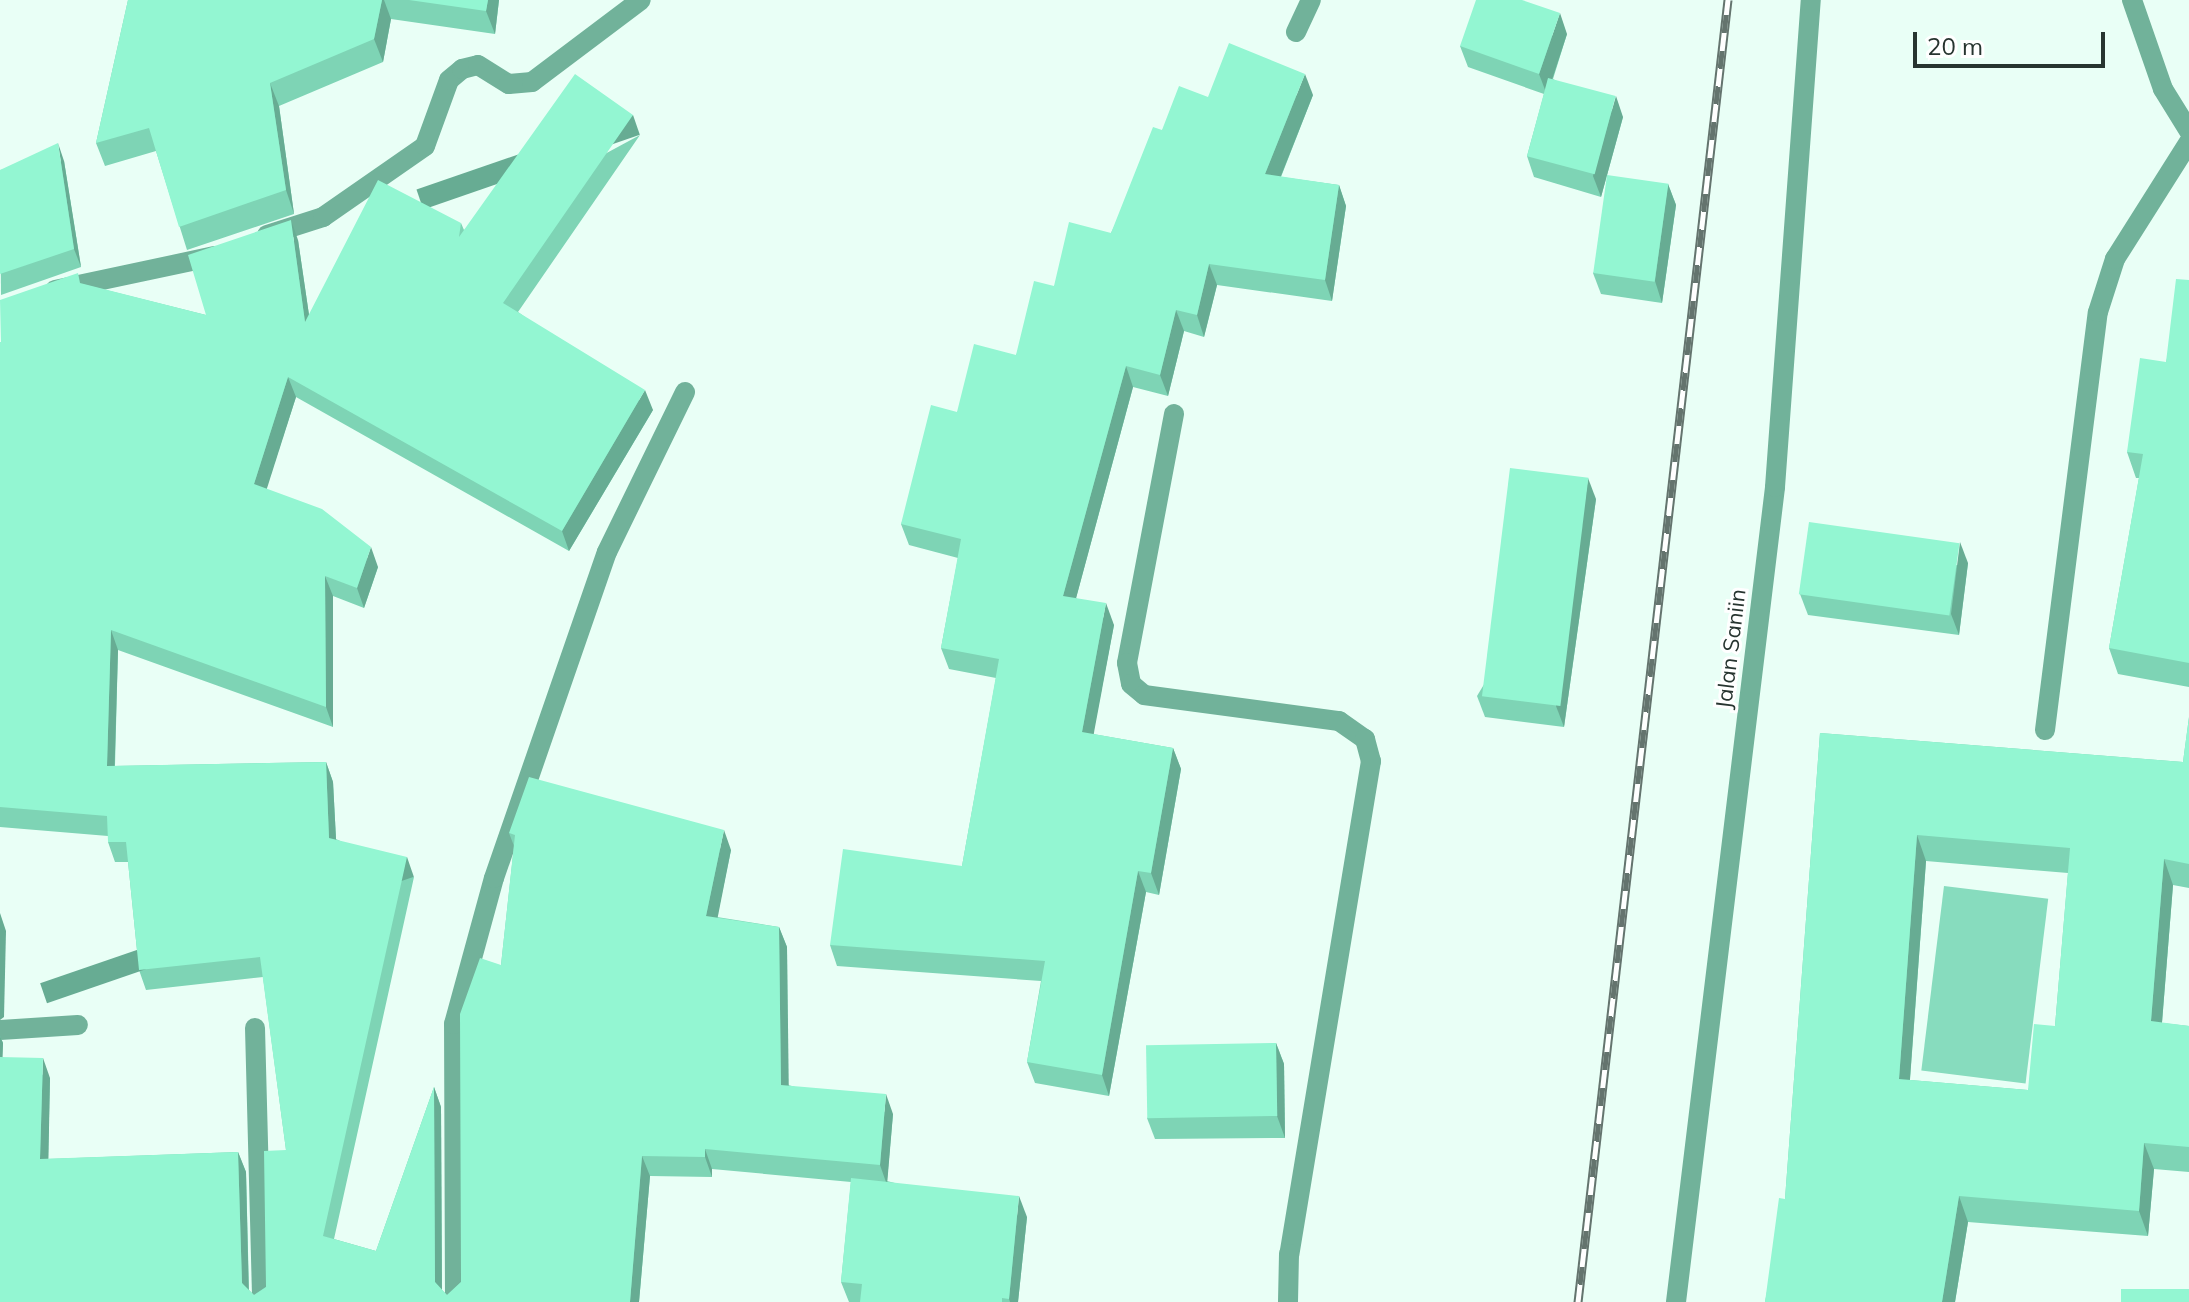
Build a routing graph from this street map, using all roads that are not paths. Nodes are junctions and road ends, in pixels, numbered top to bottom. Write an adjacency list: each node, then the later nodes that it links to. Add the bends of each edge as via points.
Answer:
1 (641, 0): 8 (street, via 532,82 509,84 478,65 462,69 449,80 425,146 373,188 323,217 244,244)
2 (1311, 0): 5 (street)
3 (1811, 0): 18 (street, Jalan Saniin, via 1775,487)
4 (2132, 0): 6 (street, via 2163,89)
5 (1296, 32)
6 (2189, 131)
7 (2189, 142): 11 (street, via 2115,259 2098,312)
8 (36, 296)
9 (685, 392): 16 (street, via 607,552 494,878 454,1024)
10 (1174, 414): 17 (street, via 1127,663 1131,684 1144,695 1339,721 1365,739 1371,761 1289,1254)
11 (2045, 730)
12 (78, 1025): 14 (street)
13 (255, 1028): 15 (street)
14 (0, 1030)
15 (262, 1302)
16 (455, 1302)
17 (1288, 1302)
18 (1676, 1302)

